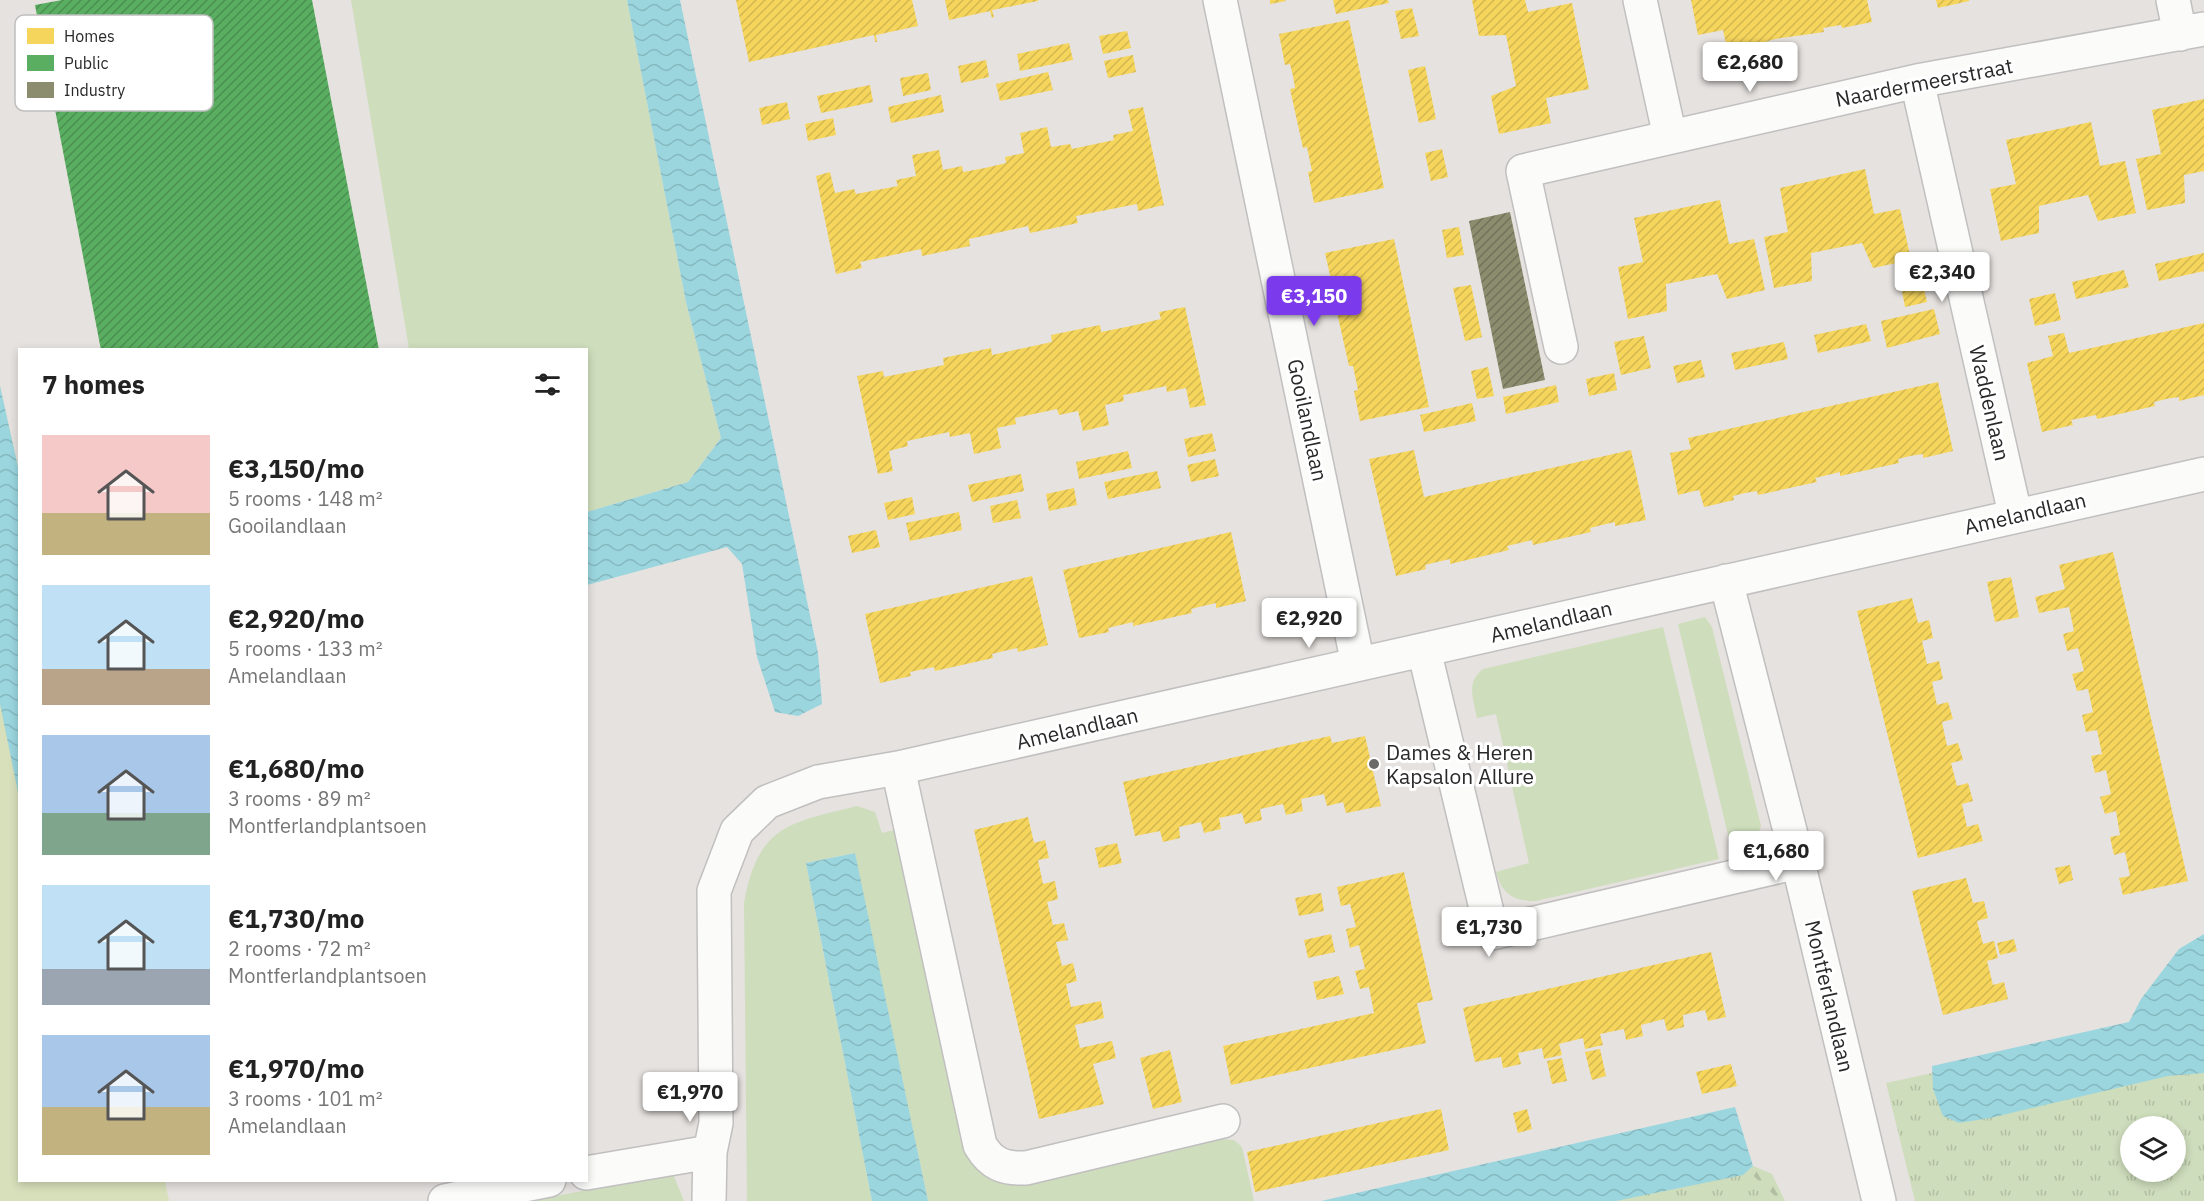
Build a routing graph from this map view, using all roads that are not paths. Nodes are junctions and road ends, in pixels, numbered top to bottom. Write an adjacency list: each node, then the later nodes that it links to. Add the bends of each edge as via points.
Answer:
1 (1220, 0): 12 (street, Gooilandlaan)
2 (1641, 0): 6 (street)
3 (2173, 0): 4 (street, Naardermeerstraat)
4 (2192, 32): 5 (street, Naardermeerstraat)
5 (1917, 81): 6 (street, Naardermeerstraat); 9 (street, Waddenlaan)
6 (1670, 138): 7 (street, Naardermeerstraat, via 1523,171)
7 (1561, 347)
8 (2204, 474): 9 (street, Amelandlaan)
9 (2015, 514): 10 (street, Amelandlaan)
10 (1726, 581): 11 (street, Amelandlaan); 14 (street, Montferlandlaan)
11 (1424, 650): 12 (street, Amelandlaan); 14 (street, via 1492,933)
12 (1358, 664): 13 (street, Amelandlaan)
13 (898, 768): 15 (street, via 980,1145 987,1157 1001,1167 1026,1168); 16 (street, Amelandlaan, via 818,782 767,802 736,831 714,891 716,1123)
14 (1798, 862): 21 (street, Montferlandlaan)
15 (1223, 1122)
16 (710, 1152): 17 (street); 20 (street, Amelandlaan)
17 (588, 1173)
18 (528, 1183): 19 (street)
19 (445, 1201)
20 (709, 1201)
21 (1879, 1201)

